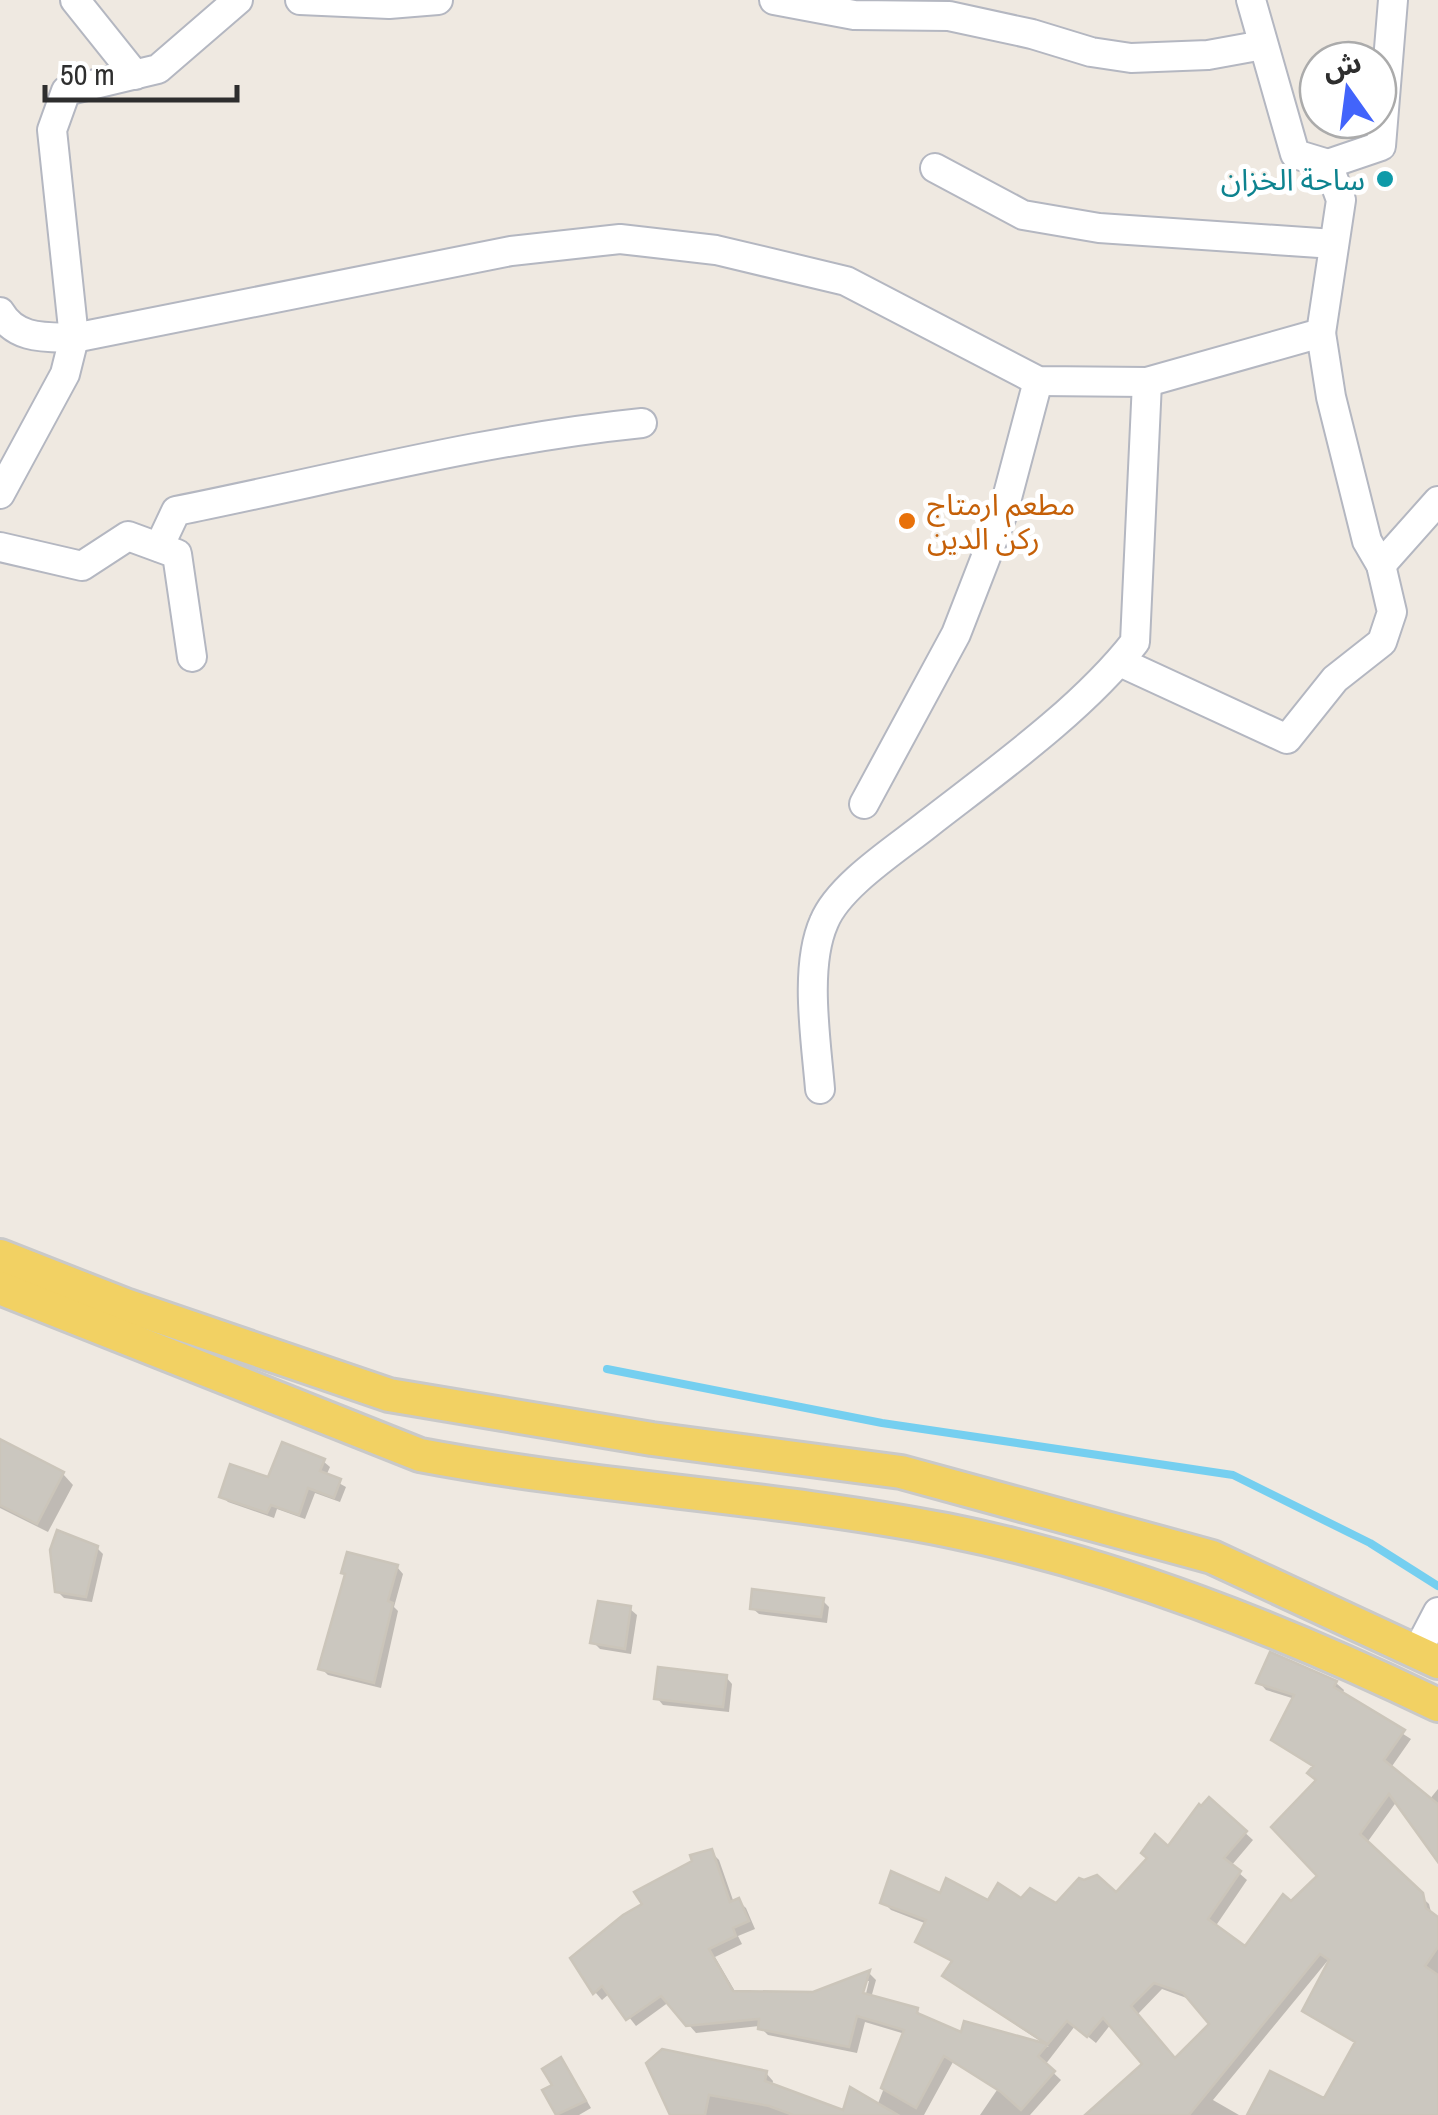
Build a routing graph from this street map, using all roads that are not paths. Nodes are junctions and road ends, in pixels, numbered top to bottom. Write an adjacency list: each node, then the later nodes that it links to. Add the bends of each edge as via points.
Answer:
1 (75, 0): 10 (street)
2 (238, 0): 10 (street, via 158,69)
3 (300, 0): 4 (street)
4 (438, 0)
5 (774, 0): 8 (street, via 854,15)
6 (1251, 0): 9 (street)
7 (1393, 0): 11 (street, via 1381,146)
8 (951, 8): 9 (street, via 1130,58)
9 (1263, 45): 11 (street, via 1296,154)
10 (136, 75): 16 (street, via 66,91 52,130)
11 (1328, 164): 13 (street, via 1341,200)
12 (935, 168): 13 (street, via 1023,215 1099,228)
13 (1334, 244): 15 (street)
14 (5, 325): 16 (street, via 28,336)
15 (1320, 332): 18 (street); 24 (street, via 1367,541)
16 (74, 338): 17 (street, via 511,250 620,238 716,250 846,281); 20 (street, via 66,374)
17 (1038, 381): 18 (street); 27 (street, via 1003,513 956,634)
18 (1147, 382): 26 (street, via 1135,642)
19 (642, 423): 23 (street, via 426,456 176,511)
20 (0, 494)
21 (1438, 501): 24 (street)
22 (0, 547): 23 (street, via 82,566 128,536)
23 (159, 548): 25 (street, via 177,554)
24 (1382, 565): 26 (street, via 1392,612 1382,642 1335,679 1287,739)
25 (192, 657)
26 (1120, 662): 28 (street, via 855,881 824,921 812,984)
27 (864, 804)
28 (820, 1089)
29 (0, 1256): 32 (main road, via 389,1395 900,1472 1212,1557)
30 (0, 1288): 33 (main road, via 420,1455 829,1511 1055,1556 1155,1586)
31 (1438, 1612): 32 (street)
32 (1428, 1657)
33 (1438, 1705)

